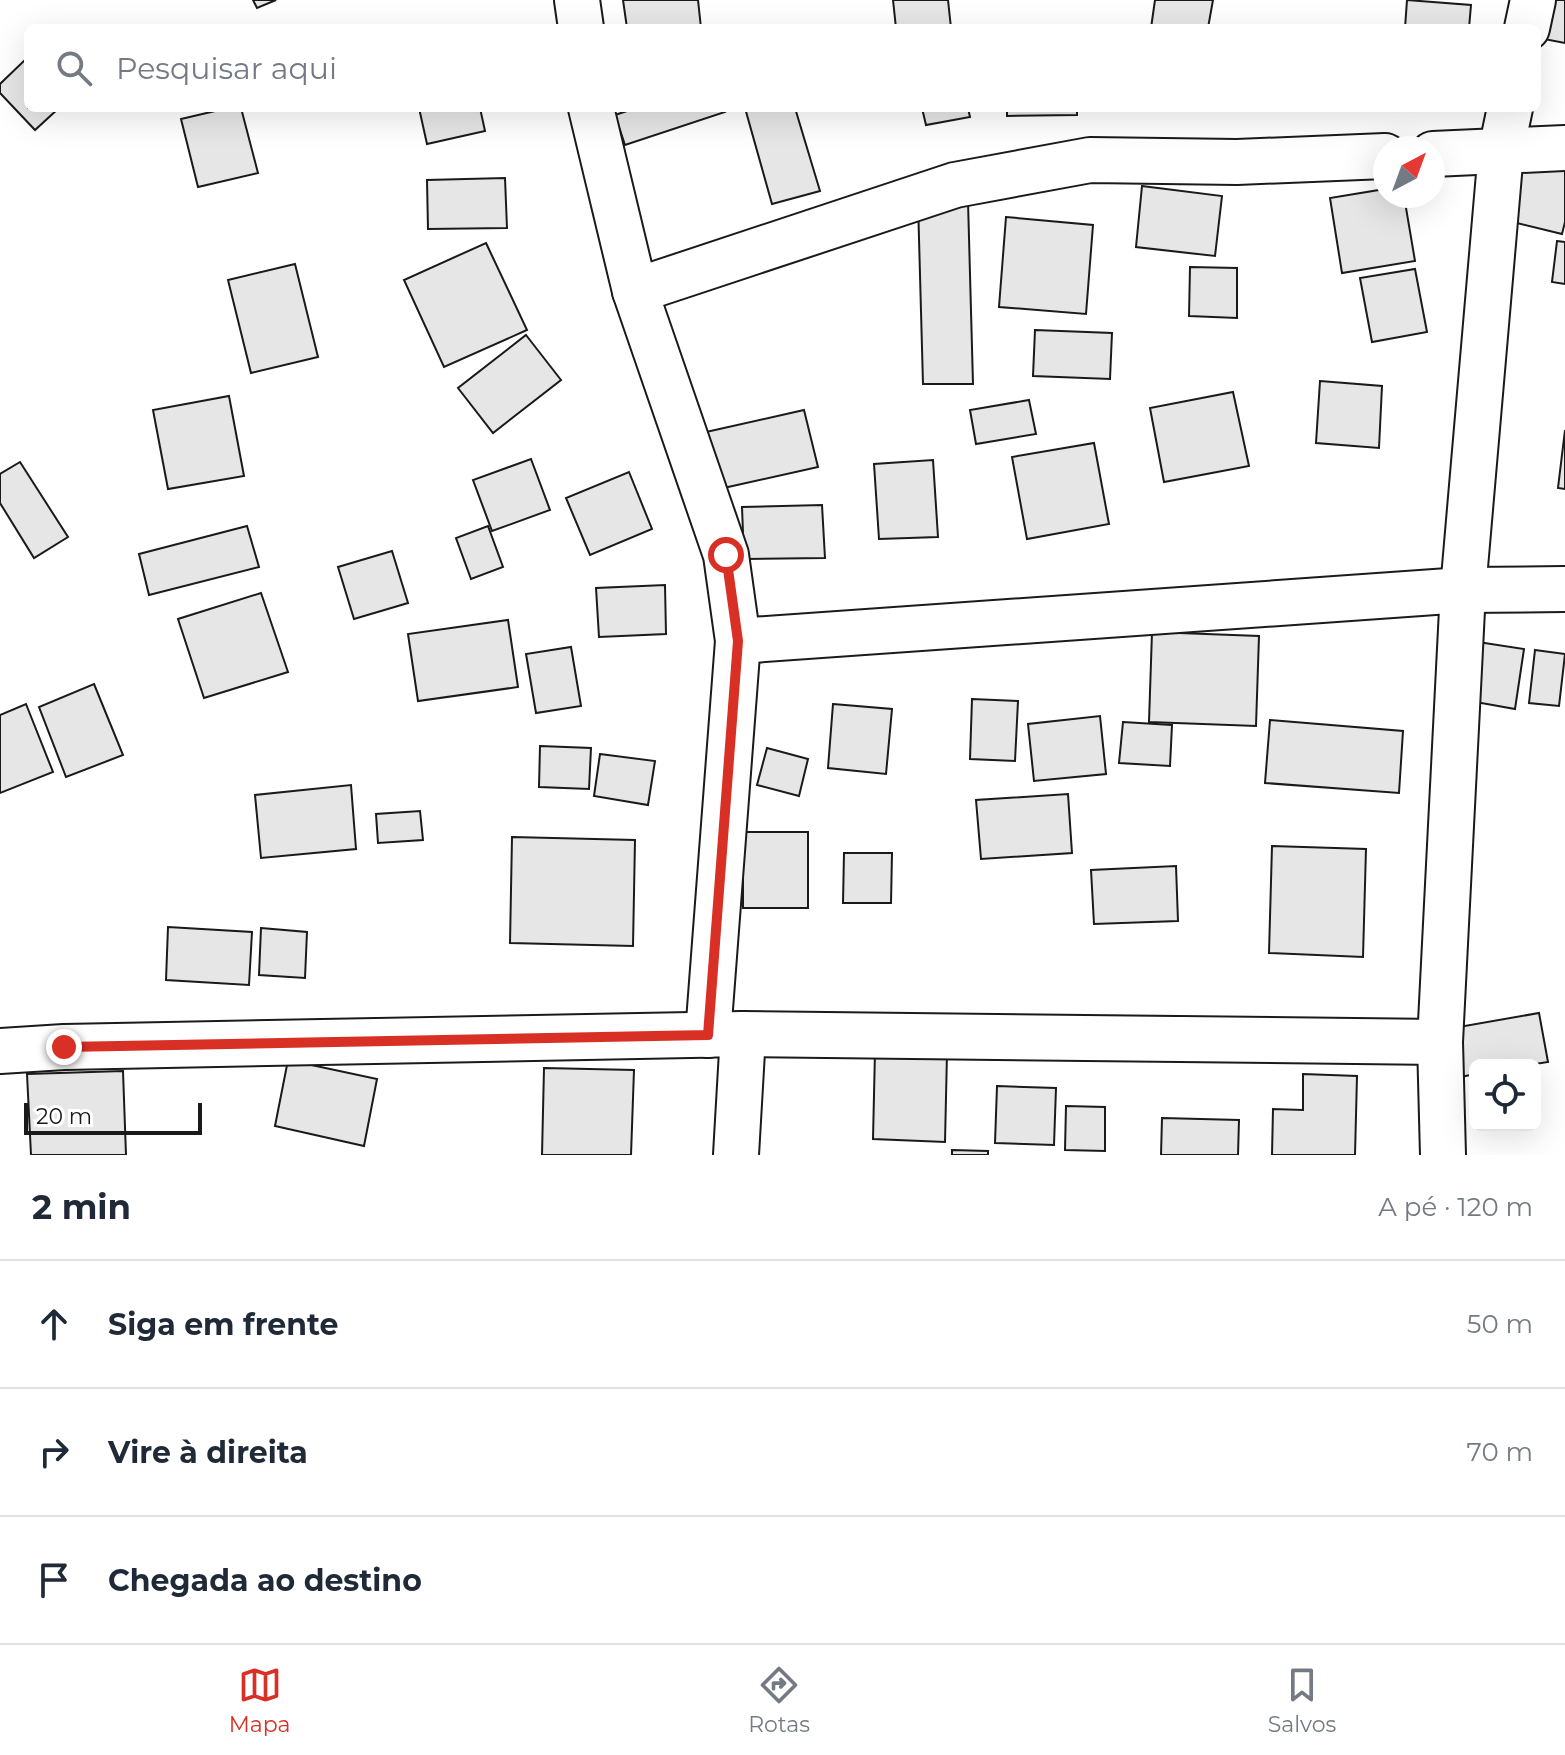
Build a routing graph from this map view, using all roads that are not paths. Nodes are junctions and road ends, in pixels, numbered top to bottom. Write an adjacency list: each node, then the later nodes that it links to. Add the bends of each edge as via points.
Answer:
1 (577, 0): 3 (street)
2 (1533, 0): 4 (street)
3 (580, 24)
4 (1528, 24)
5 (592, 112): 11 (street)
6 (1509, 112): 8 (street)
7 (1565, 148): 8 (street)
8 (1501, 151): 9 (street); 13 (street)
9 (1445, 153)
10 (1373, 156): 11 (street, via 1090,160 955,185)
11 (635, 291): 14 (street, via 726,555)
12 (1565, 589): 13 (street)
13 (1463, 590): 14 (street); 16 (street)
14 (738, 641): 15 (street)
15 (726, 1035): 16 (street); 17 (street); 18 (street)
16 (1440, 1042): 19 (street)
17 (0, 1051)
18 (736, 1155)
19 (1443, 1155)

